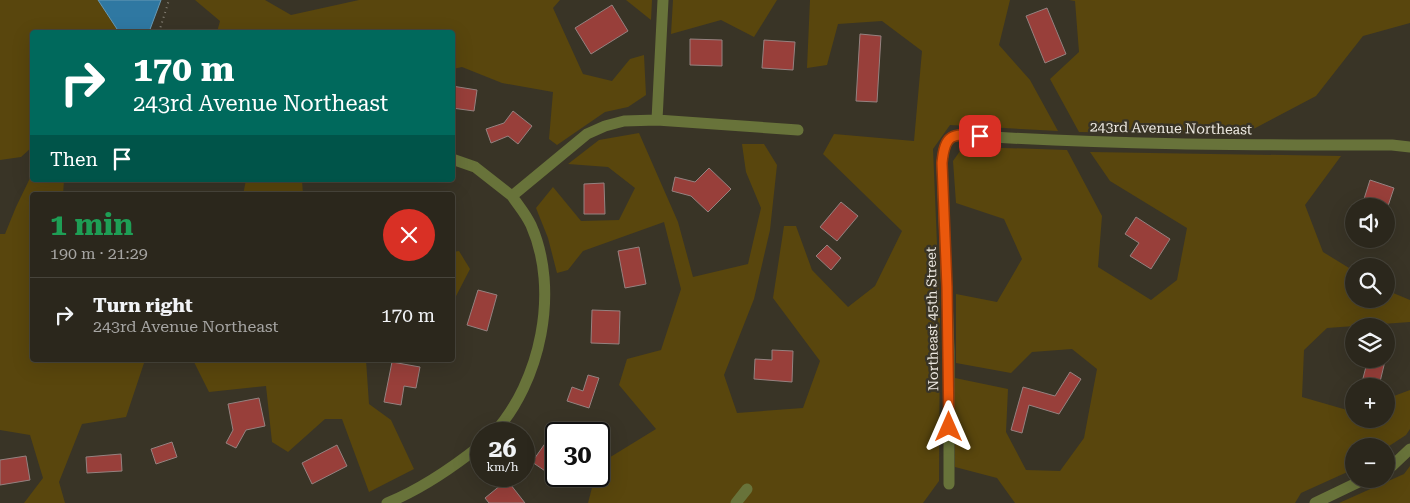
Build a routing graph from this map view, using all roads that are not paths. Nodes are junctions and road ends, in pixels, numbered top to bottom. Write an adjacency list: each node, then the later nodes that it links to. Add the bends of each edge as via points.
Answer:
1 (663, 0): 2 (street)
2 (656, 120): 3 (street); 7 (street, via 624,121 587,134)
3 (798, 130)
4 (1410, 147): 5 (street, 243rd Avenue Northeast, via 1096,142 955,135)
5 (943, 153): 12 (street, Northeast 45th Street)
6 (455, 160): 7 (street, via 475,167)
7 (512, 196): 8 (street, via 538,242 545,304 534,360 519,397)
8 (504, 422)
9 (1410, 449): 11 (street)
10 (470, 454): 15 (street, via 451,469)
11 (1395, 463)
12 (948, 484)
13 (1346, 488): 17 (street)
14 (747, 489): 16 (street)
15 (387, 503)
16 (736, 503)
17 (1315, 503)

